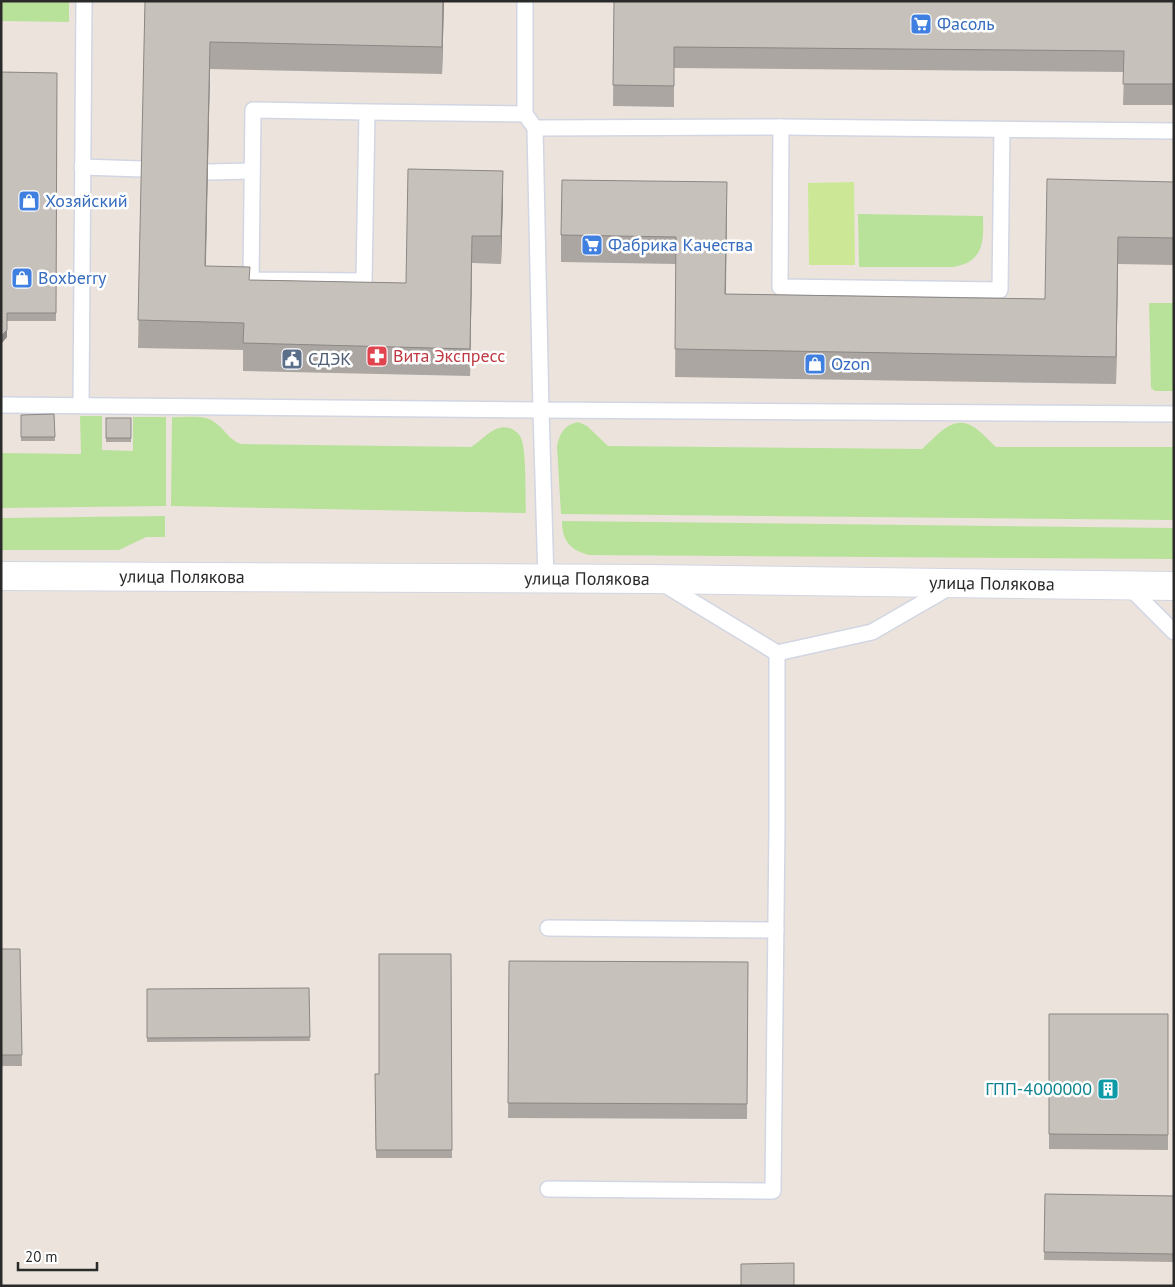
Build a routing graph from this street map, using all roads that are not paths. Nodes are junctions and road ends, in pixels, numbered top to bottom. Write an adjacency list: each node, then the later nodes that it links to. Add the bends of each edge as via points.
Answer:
1 (84, 1): 9 (lane)
2 (525, 1): 4 (lane)
3 (366, 112): 4 (lane); 11 (lane, via 253,110); 11 (lane, via 364,281 251,280)
4 (525, 114): 6 (lane)
5 (781, 127): 6 (lane); 7 (lane); 7 (lane, via 780,287 1000,290)
6 (535, 128): 15 (lane)
7 (1002, 130): 8 (lane)
8 (1174, 131)
9 (82, 167): 10 (lane); 14 (lane)
10 (142, 169)
11 (252, 171): 12 (lane)
12 (208, 172)
13 (1, 405): 14 (lane)
14 (81, 405): 15 (lane)
15 (540, 410): 16 (lane); 19 (lane)
16 (1174, 414)
17 (1, 576): 19 (main road, улица Полякова)
18 (656, 579): 19 (main road, улица Полякова); 20 (main road, улица Полякова); 24 (lane)
19 (546, 580)
20 (954, 584): 21 (main road, улица Полякова); 24 (lane, via 872,632)
21 (1128, 586): 22 (main road, улица Полякова); 23 (lane)
22 (1174, 586)
23 (1174, 632)
24 (776, 653): 26 (lane)
25 (548, 928): 26 (lane)
26 (776, 930): 27 (lane, via 773,1190)
27 (548, 1189)

